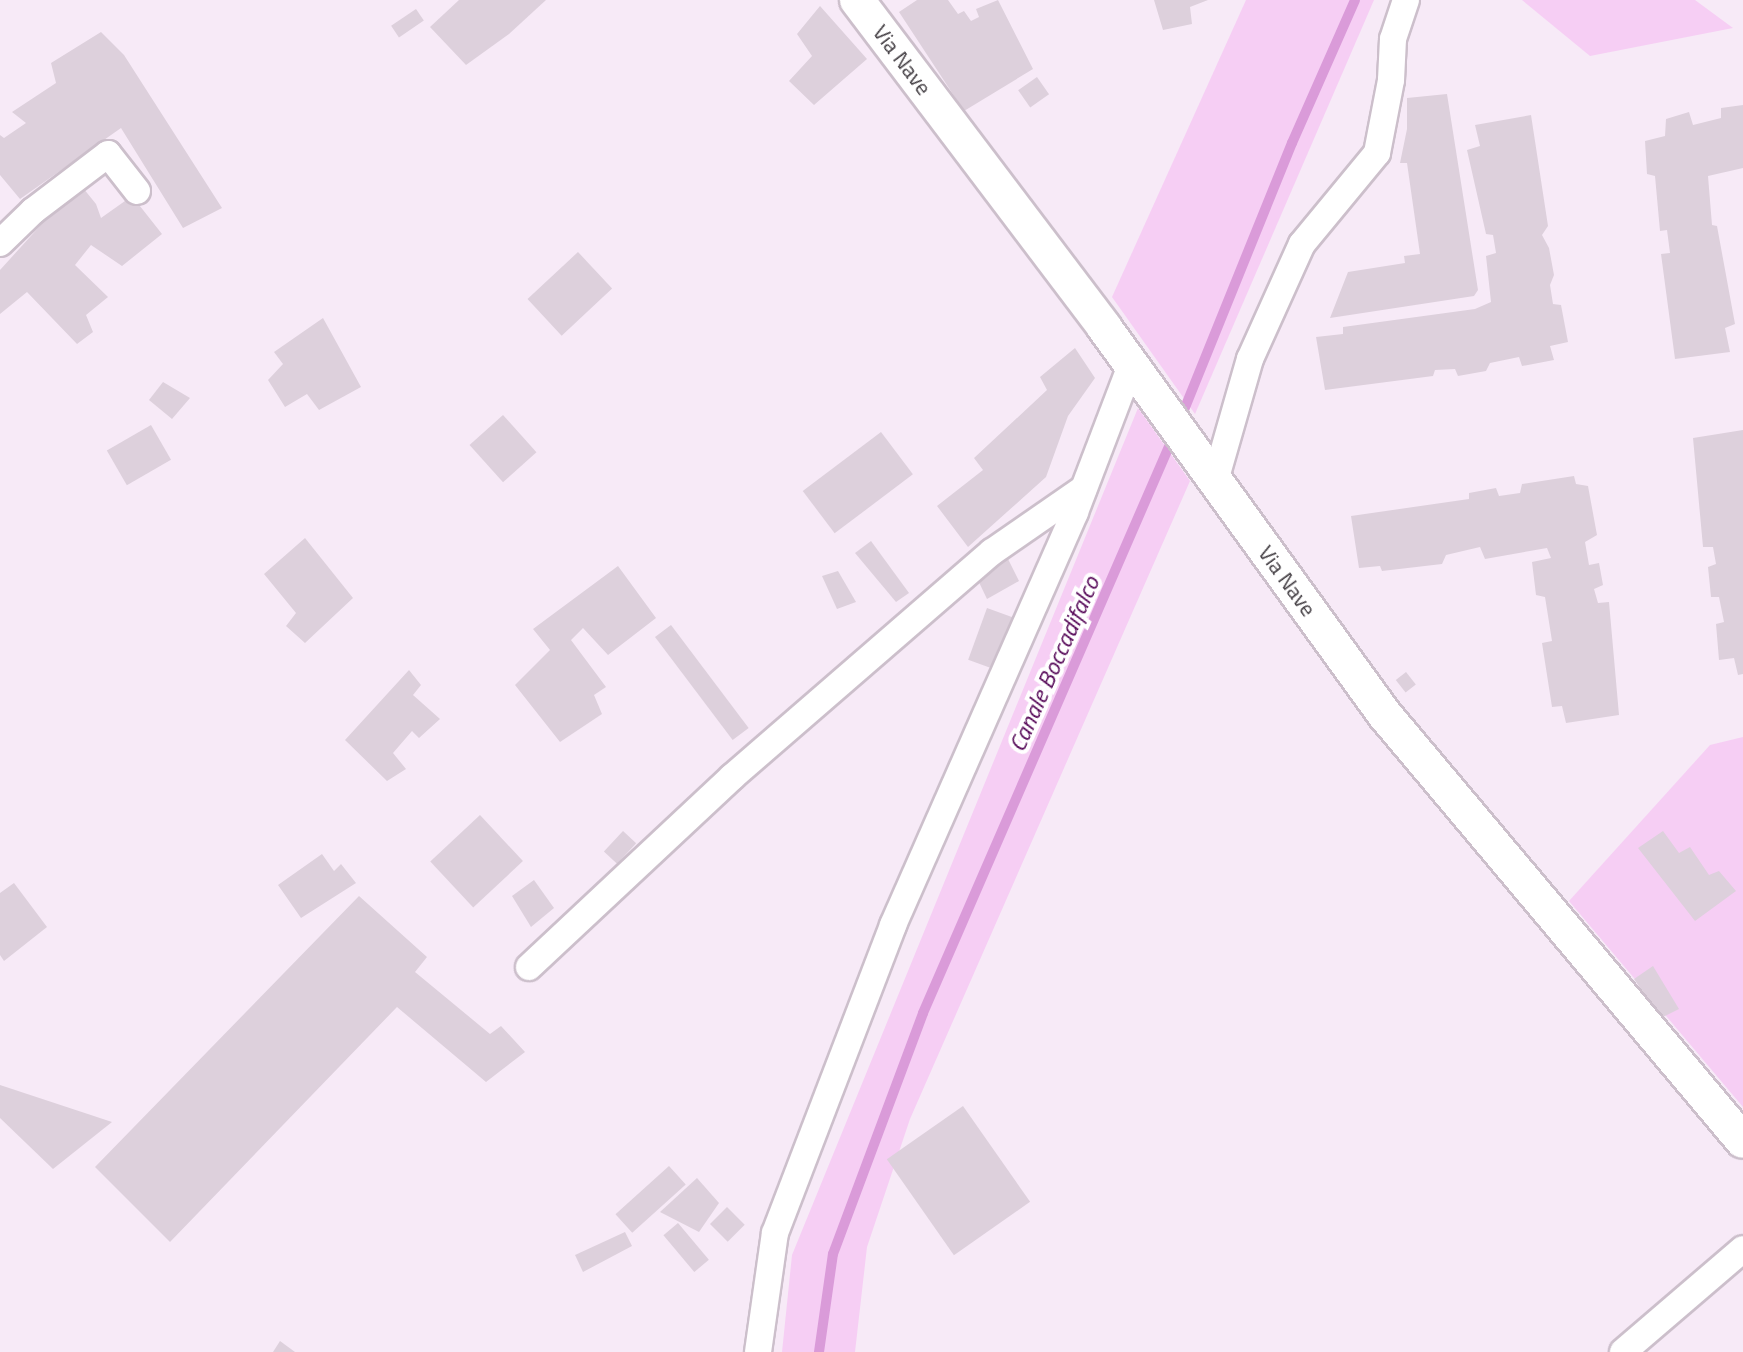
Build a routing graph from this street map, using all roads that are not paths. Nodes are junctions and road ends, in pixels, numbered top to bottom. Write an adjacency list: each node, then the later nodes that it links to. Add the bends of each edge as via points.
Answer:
1 (857, 0): 5 (street, Via Nave)
2 (1406, 0): 6 (street, via 1393,39 1377,153 1302,244 1250,359)
3 (137, 191): 4 (street, via 108,154)
4 (0, 243)
5 (1131, 365): 6 (street, Via Nave); 7 (street)
6 (1209, 472): 9 (street, Via Nave, via 1385,715)
7 (1083, 489): 8 (street, via 992,552 732,777); 11 (street, via 893,925 775,1233)
8 (529, 967)
9 (1743, 1141)
10 (1743, 1249): 12 (street)
11 (758, 1352)
12 (1623, 1352)

